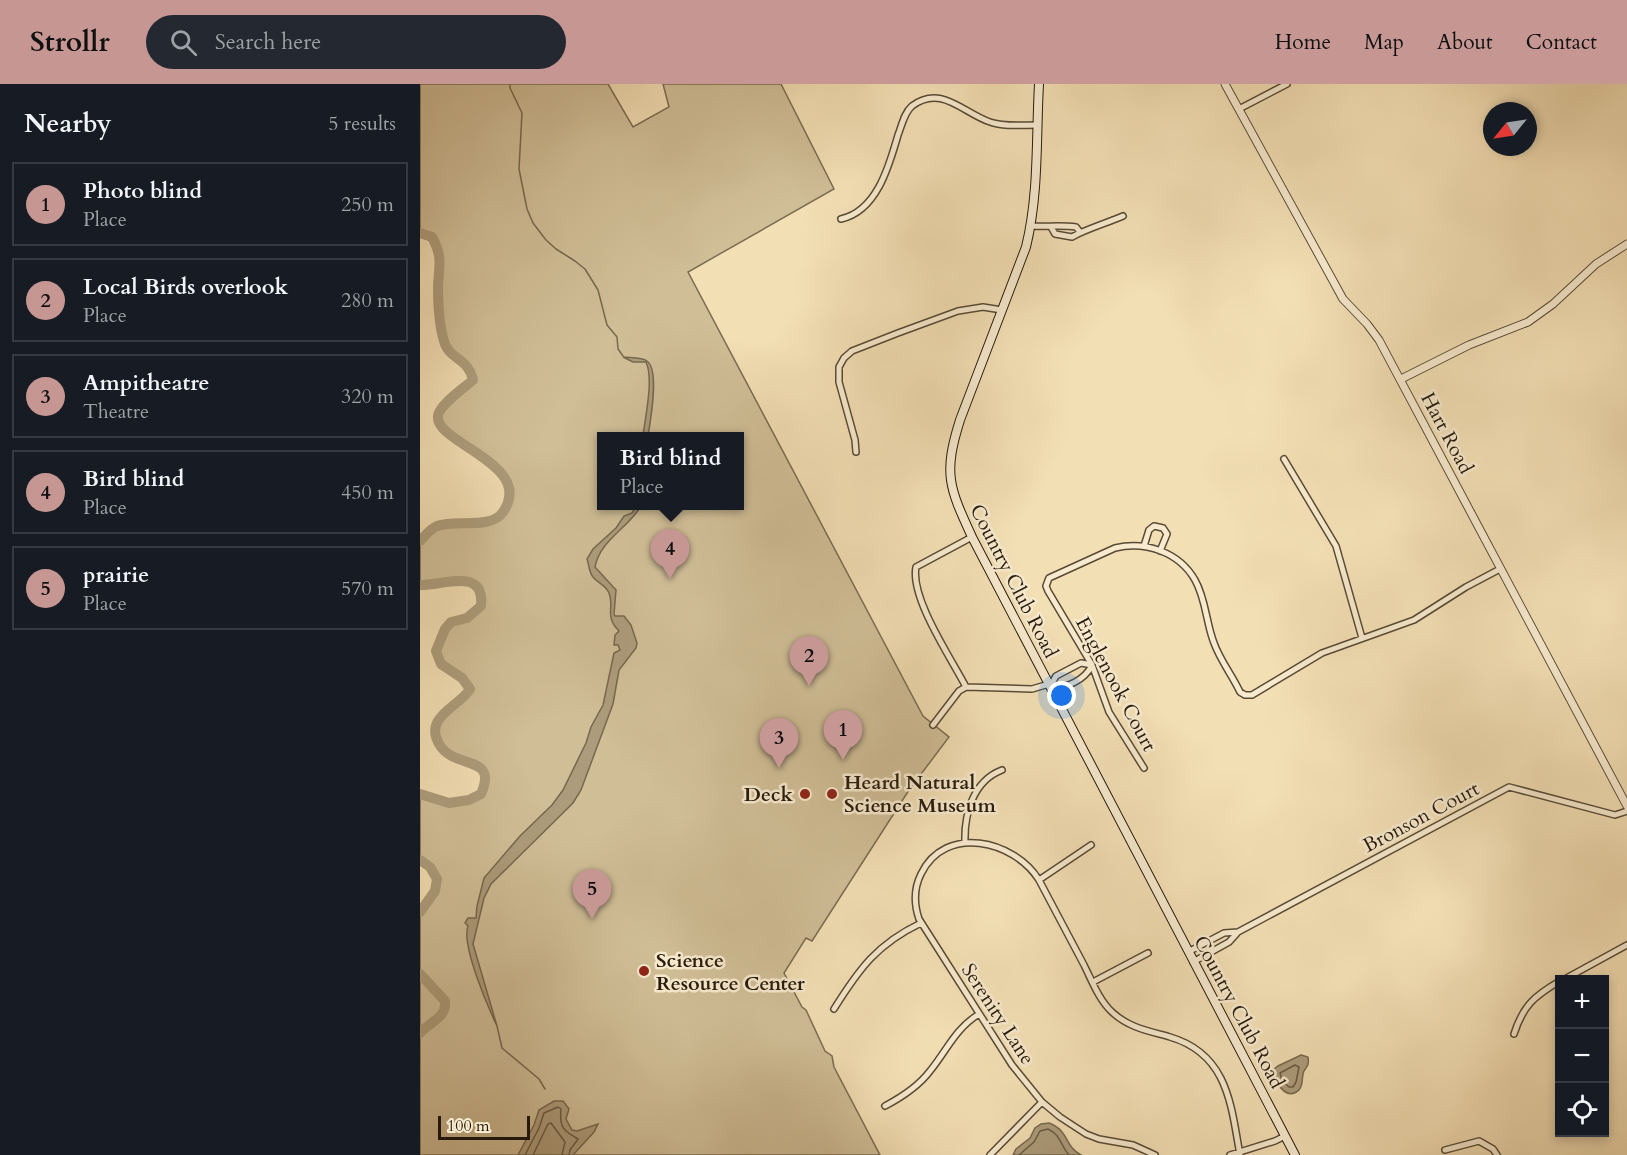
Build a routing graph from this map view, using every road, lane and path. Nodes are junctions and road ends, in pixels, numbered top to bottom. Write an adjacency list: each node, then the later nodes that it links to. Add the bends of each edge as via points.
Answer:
1 (1039, 84): 5 (main road, Country Club Road)
2 (1225, 84): 4 (street, Hart Road)
3 (1287, 84): 4 (street)
4 (1239, 109): 13 (street, Hart Road, via 1343,299 1379,340)
5 (1036, 125): 7 (street, via 994,123 946,97 918,101 906,113 878,187 857,212); 8 (main road, Country Club Road)
6 (1123, 216): 10 (street)
7 (841, 219)
8 (1031, 226): 9 (street); 12 (main road, Country Club Road)
9 (1051, 227): 10 (street, via 1076,227); 10 (street, via 1055,234 1071,237)
10 (1080, 232)
11 (1627, 244): 13 (street, via 1596,264 1528,322 1469,345)
12 (1002, 310): 14 (street, via 983,307 958,311 852,351 844,358 839,367 839,382); 16 (main road, Country Club Road, via 951,448 949,475 955,501)
13 (1401, 379): 19 (street, Hart Road)
14 (856, 452)
15 (1284, 459): 20 (street, via 1336,546)
16 (972, 537): 22 (main road, Country Club Road); 23 (street, via 916,567 915,582 922,604)
17 (1144, 546): 18 (street); 18 (street, via 1149,530 1154,526 1163,528 1167,534); 21 (street, Englenook Court, via 1115,548 1046,581 1053,602)
18 (1160, 551): 20 (street, via 1182,563 1195,580 1214,645 1245,695 1269,686 1322,652)
19 (1500, 569): 20 (street, via 1414,620); 27 (street, Hart Road)
20 (1362, 638)
21 (1092, 665): 22 (street, via 1081,663 1056,676); 22 (street, via 1087,674 1062,688); 25 (street, Englenook Court, via 1109,712)
22 (1049, 686): 23 (street); 35 (main road, Country Club Road)
23 (966, 687): 24 (street)
24 (933, 725)
25 (1144, 768)
26 (1002, 770): 29 (street, via 987,777 972,799 966,817)
27 (1627, 806)
28 (1627, 811): 33 (street, Bronson Court, via 1615,816 1509,786)
29 (965, 843): 31 (street, via 987,844 1008,852); 32 (street, Serenity Lane, via 937,854 921,874 915,900)
30 (1091, 845): 31 (street)
31 (1040, 880): 39 (street)
32 (921, 923): 41 (street, via 869,958); 42 (street, Serenity Lane)
33 (1238, 932): 35 (street, Bronson Court, via 1224,933); 37 (street, Bronson Court, via 1229,942)
34 (1627, 945): 38 (street)
35 (1188, 952): 37 (main road, Country Club Road)
36 (1148, 953): 39 (street)
37 (1194, 962): 46 (main road, Country Club Road)
38 (1570, 975)
39 (1093, 982): 48 (street, via 1107,1007 1124,1022 1185,1042 1210,1061 1226,1090)
40 (1555, 984): 43 (street, via 1530,1002)
41 (834, 1009)
42 (979, 1014): 44 (street, Serenity Lane); 45 (street, via 957,1032 925,1078)
43 (1514, 1034)
44 (1042, 1102): 49 (street); 50 (street, Serenity Lane, via 1086,1134 1127,1143)
45 (885, 1106)
46 (1285, 1136): 48 (street); 52 (main road, Country Club Road)
47 (1445, 1150): 53 (street, via 1479,1141)
48 (1240, 1154): 51 (street)
49 (990, 1155)
50 (1155, 1155)
51 (1230, 1155)
52 (1294, 1155)
53 (1497, 1155)

